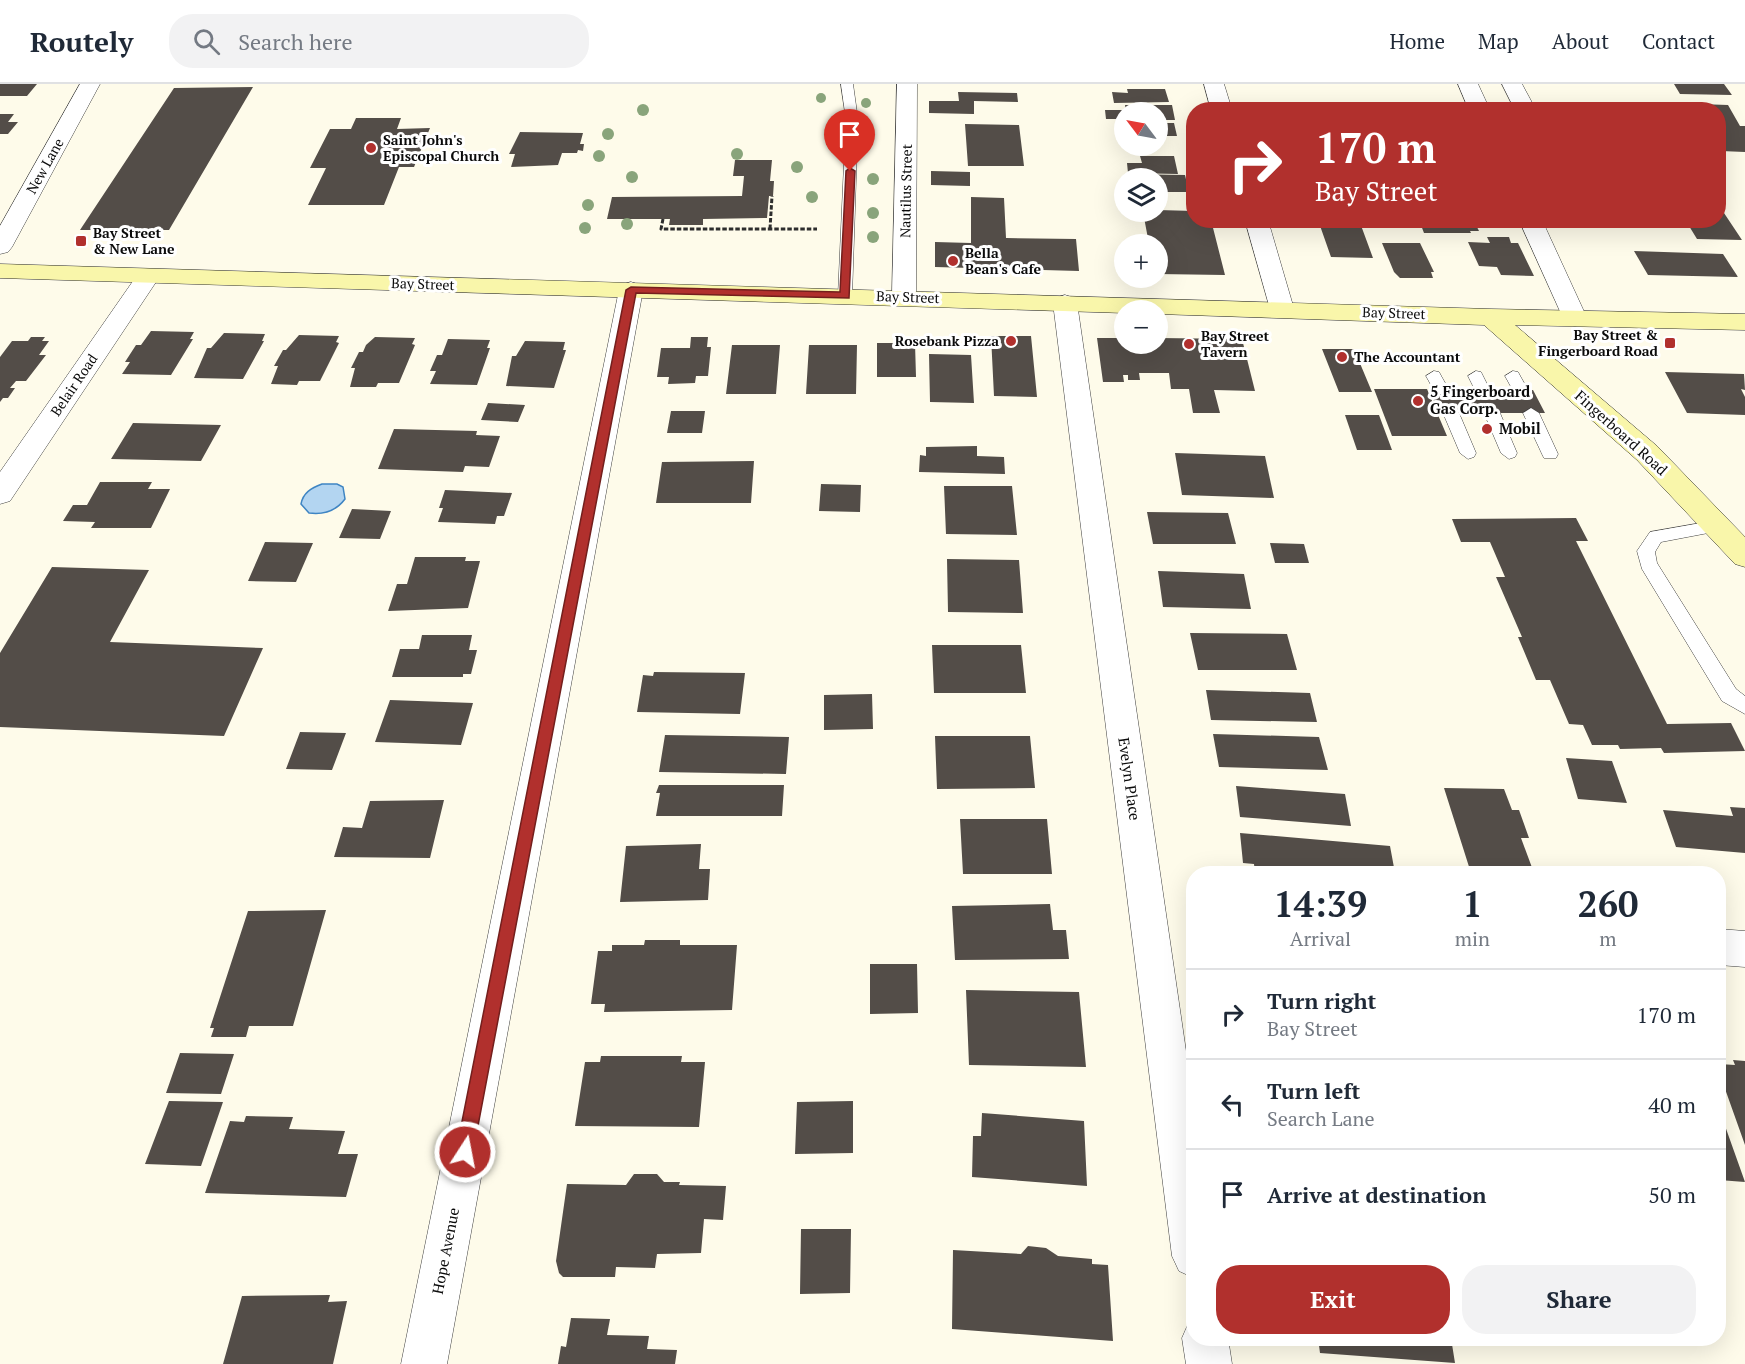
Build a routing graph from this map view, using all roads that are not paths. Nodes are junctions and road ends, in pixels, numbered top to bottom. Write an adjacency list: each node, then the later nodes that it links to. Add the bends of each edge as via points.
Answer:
1 (90, 84): 12 (street, New Lane)
2 (847, 84): 16 (lane, via 852,120)
3 (907, 84): 17 (street, Nautilus Street)
4 (1214, 84): 7 (street)
5 (1468, 84): 8 (street)
6 (1512, 84): 9 (street)
7 (1220, 102)
8 (1476, 102)
9 (1522, 102)
10 (1258, 228): 19 (street)
11 (1534, 228): 21 (street)
12 (0, 247)
13 (0, 271): 14 (main road, Bay Street)
14 (148, 276): 15 (main road, Bay Street); 29 (street, Belair Road)
15 (631, 290): 16 (main road, Bay Street); 37 (street, Hope Avenue)
16 (845, 296): 17 (main road, Bay Street)
17 (904, 297): 18 (main road, Bay Street)
18 (1065, 303): 19 (main road, Bay Street); 35 (street, Evelyn Place)
19 (1282, 309): 20 (main road, Bay Street)
20 (1490, 317): 21 (main road, Bay Street); 30 (main road, Fingerboard Road, via 1647,453)
21 (1575, 318): 22 (main road, Bay Street)
22 (1745, 322)
23 (1450, 413): 26 (lane)
24 (1492, 413): 27 (lane)
25 (1531, 413): 28 (lane)
26 (1468, 453)
27 (1509, 453)
28 (1550, 454)
29 (0, 494)
30 (1718, 526): 31 (main road, Fingerboard Road); 32 (lane, via 1656,537 1646,551 1648,564 1729,694)
31 (1745, 556)
32 (1745, 706)
33 (1726, 948): 34 (street)
34 (1745, 949)
35 (1186, 1197)
36 (1206, 1346): 38 (street)
37 (424, 1364)
38 (1209, 1364)

